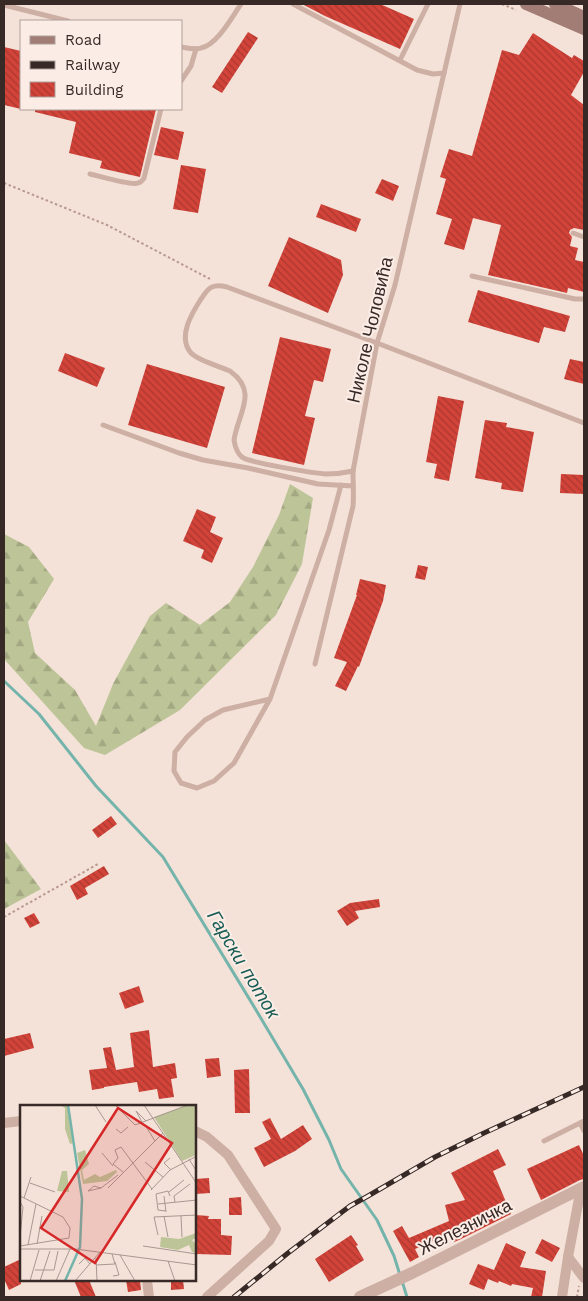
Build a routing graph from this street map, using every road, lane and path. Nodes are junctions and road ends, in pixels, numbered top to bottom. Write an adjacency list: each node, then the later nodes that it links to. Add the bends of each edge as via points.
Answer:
1 (241, 4): 12 (lane, via 213,41)
2 (293, 4): 13 (lane)
3 (428, 4): 13 (lane)
4 (460, 4): 14 (lane, Николе Чоловића)
5 (526, 4): 10 (main road)
6 (555, 4): 8 (main road)
7 (4, 6): 9 (lane)
8 (584, 17)
9 (64, 20)
10 (584, 29)
11 (182, 47): 12 (lane)
12 (196, 49): 15 (lane, via 191,66)
13 (400, 60): 14 (lane, via 427,73)
14 (444, 72): 24 (lane, Николе Чоловића, via 395,285)
15 (182, 80)
16 (162, 110): 17 (lane, via 144,178 140,182 125,183)
17 (90, 174)
18 (4, 183): 22 (path, via 107,225 210,279)
19 (573, 234): 20 (lane)
20 (584, 236)
21 (472, 276): 23 (lane)
22 (217, 286): 24 (lane); 27 (lane, via 208,290 194,309 187,326 186,341 193,355 230,371 242,384 246,396 235,436 238,453 247,460 315,472)
23 (584, 299)
24 (377, 343): 25 (lane); 27 (lane, Николе Чоловића)
25 (584, 424)
26 (103, 425): 28 (lane, via 203,460 318,484)
27 (353, 471): 29 (lane, Николе Чоловића)
28 (341, 485): 29 (lane); 31 (lane, via 329,530)
29 (353, 486): 30 (lane, Николе Чоловића, via 353,506)
30 (315, 664)
31 (270, 699): 31 (lane, via 234,763 214,781 197,788 181,783 174,771 175,752 204,720 223,710)
32 (98, 864): 33 (path)
33 (4, 917)
34 (20, 1121): 36 (street)
35 (582, 1122): 38 (lane); 39 (lane)
36 (4, 1123)
37 (196, 1131): 45 (street, via 228,1155 276,1229 269,1241)
38 (584, 1131)
39 (544, 1141)
40 (583, 1188): 41 (street); 46 (street, Железничка)
41 (568, 1256): 42 (street); 47 (street)
42 (584, 1278)
43 (147, 1281): 44 (street)
44 (149, 1297)
45 (207, 1297)
46 (360, 1297)
47 (562, 1297)

